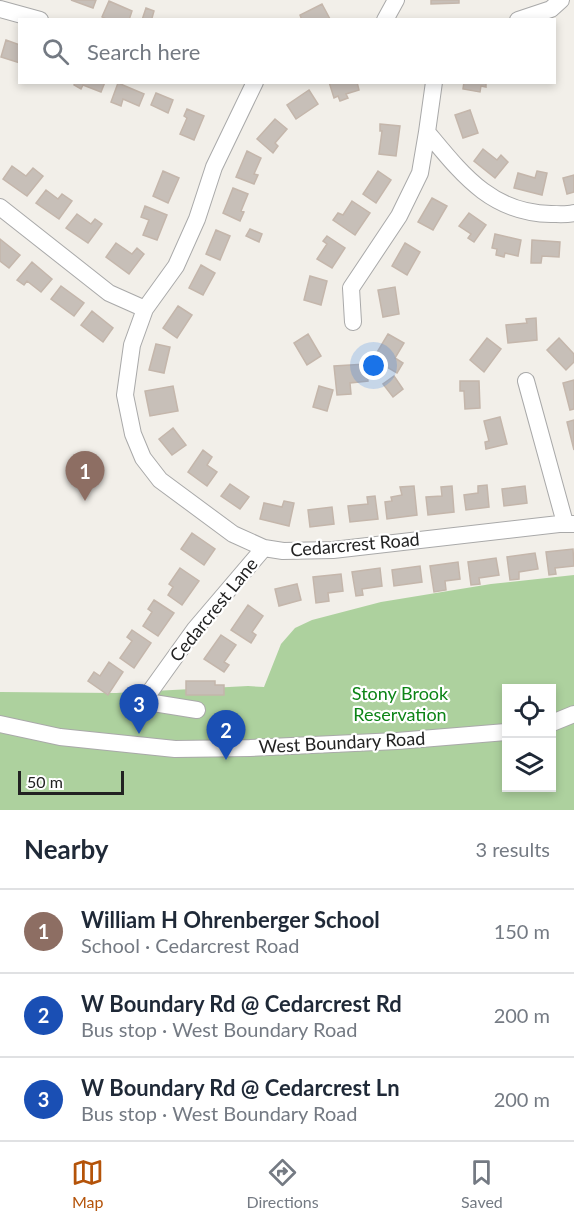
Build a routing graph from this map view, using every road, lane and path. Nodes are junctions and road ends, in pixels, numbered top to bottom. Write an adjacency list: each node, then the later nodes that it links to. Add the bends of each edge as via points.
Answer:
1 (396, 0): 5 (street)
2 (561, 0): 6 (street, via 551,9)
3 (0, 9): 4 (street)
4 (33, 18)
5 (387, 18)
6 (524, 18)
7 (254, 84): 12 (street, Cedarcrest Road, via 214,167 176,266)
8 (434, 84): 9 (street)
9 (427, 132): 11 (street, via 461,172 497,202 531,214); 13 (street, via 420,173 399,216 351,288)
10 (0, 207): 12 (street, via 109,292)
11 (574, 213)
12 (146, 309): 16 (street, Cedarcrest Road, via 132,345 125,395 133,434 143,458 160,480 198,510 233,534)
13 (353, 322)
14 (526, 381): 15 (street)
15 (569, 524): 16 (street, Cedarcrest Road, via 333,550)
16 (264, 548): 17 (street, Cedarcrest Lane, via 195,629 141,701)
17 (197, 711)
18 (574, 714): 19 (street)
19 (556, 721)
20 (0, 724): 21 (street, West Boundary Road, via 60,737 176,749 261,748)
21 (502, 732)

